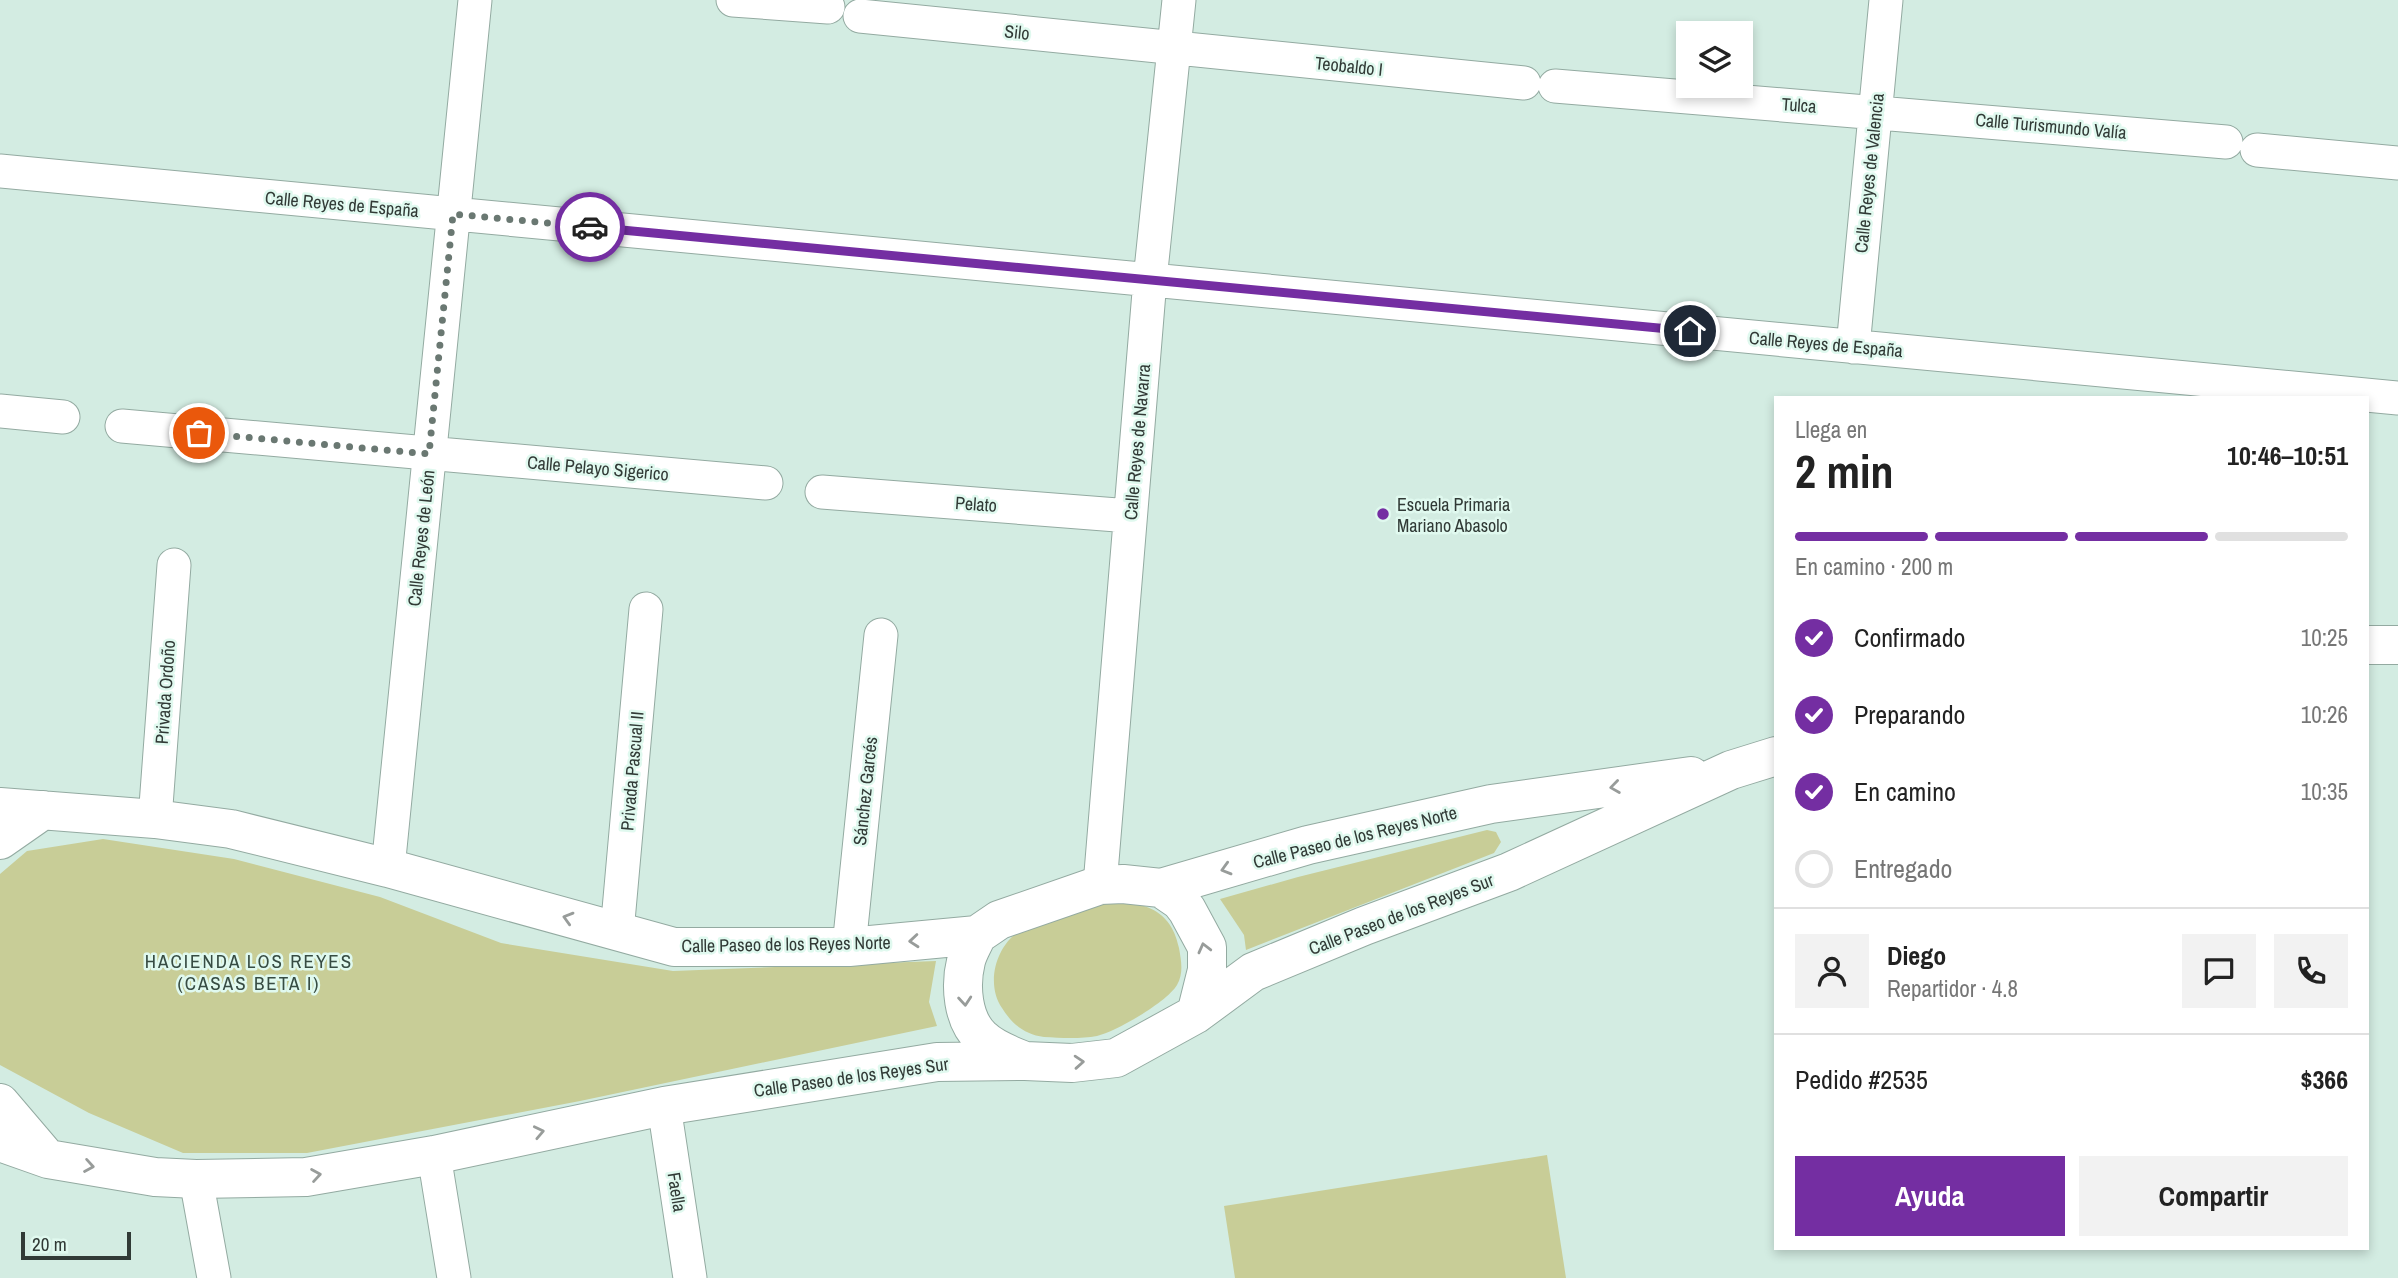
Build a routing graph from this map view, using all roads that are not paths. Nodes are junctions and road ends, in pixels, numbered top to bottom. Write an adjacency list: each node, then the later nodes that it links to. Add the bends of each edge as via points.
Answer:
1 (475, 0): 12 (street, Calle Reyes de León)
2 (733, 0): 5 (street)
3 (1179, 0): 7 (street, Calle Reyes de Navarra)
4 (1886, 0): 9 (street, Calle Reyes de Valencia)
5 (828, 7)
6 (860, 16): 7 (street, Silo)
7 (1174, 48): 8 (street, Teobaldo I); 13 (street, Calle Reyes de Navarra)
8 (1539, 84): 9 (street, Tulca)
9 (1875, 111): 10 (street, Calle Turismundo Valía); 14 (street, Calle Reyes de Valencia)
10 (2398, 163)
11 (0, 171): 12 (street, Calle Reyes de España)
12 (453, 214): 13 (street, Calle Reyes de España); 19 (street, Calle Reyes de León)
13 (1150, 280): 14 (street, Calle Reyes de España); 22 (street, Calle Reyes de Navarra)
14 (1853, 347): 15 (street, Calle Reyes de España)
15 (2398, 398)
16 (0, 411): 17 (street)
17 (63, 417)
18 (122, 426): 19 (street, Calle Pelayo Sigerico)
19 (429, 454): 20 (street, Calle Pelayo Sigerico); 34 (street, Calle Reyes de León)
20 (766, 483)
21 (822, 492): 22 (street, Pelato)
22 (1130, 516): 35 (street, Calle Reyes de Navarra)
23 (174, 565): 32 (street, Privada Ordoño)
24 (646, 610): 37 (street, Privada Pascual II)
25 (881, 635): 39 (street, Sánchez Garcés)
26 (2369, 645): 27 (street)
27 (2398, 645)
28 (1774, 757): 29 (street)
29 (1731, 770): 36 (street, Calle Paseo de los Reyes Norte, one-way to 36, via 1491,804 1308,845); 40 (street, Calle Paseo de los Reyes Sur, via 1509,872 1253,972)
30 (0, 807): 31 (street, Calle Paseo de los Reyes Norte)
31 (43, 810): 32 (street, Calle Paseo de los Reyes Norte); 33 (street)
32 (155, 819): 34 (street, Calle Paseo de los Reyes Norte, via 231,829)
33 (0, 840)
34 (388, 868): 37 (street, Calle Paseo de los Reyes Norte, one-way to 34)
35 (1100, 884): 36 (street, Calle Paseo de los Reyes Norte); 38 (street, Calle Paseo de los Reyes Norte, via 999,919)
36 (1161, 888): 40 (street, one-way to 36, via 1207,970 1207,947 1180,901)
37 (617, 932): 39 (street, Calle Paseo de los Reyes Norte, via 674,947)
38 (977, 935): 39 (street, Calle Paseo de los Reyes Norte, one-way to 39); 41 (street, one-way to 41, via 966,961 967,1018 981,1037)
39 (849, 947)
40 (1196, 1014): 41 (street, Calle Paseo de los Reyes Sur, one-way to 40, via 1072,1063 1116,1058)
41 (1025, 1061): 43 (street, Calle Paseo de los Reyes Sur, via 937,1062)
42 (0, 1103): 46 (street)
43 (664, 1106): 45 (street, Calle Paseo de los Reyes Sur, one-way to 43); 50 (street, Faella)
44 (0, 1142): 46 (street, Calle Paseo de los Reyes Sur)
45 (434, 1155): 47 (street, Calle Paseo de los Reyes Sur, one-way to 45, via 306,1177); 49 (street)
46 (48, 1159): 47 (street, Calle Paseo de los Reyes Sur, one-way to 47, via 155,1177)
47 (196, 1179): 48 (street)
48 (214, 1278)
49 (454, 1278)
50 (690, 1278)

